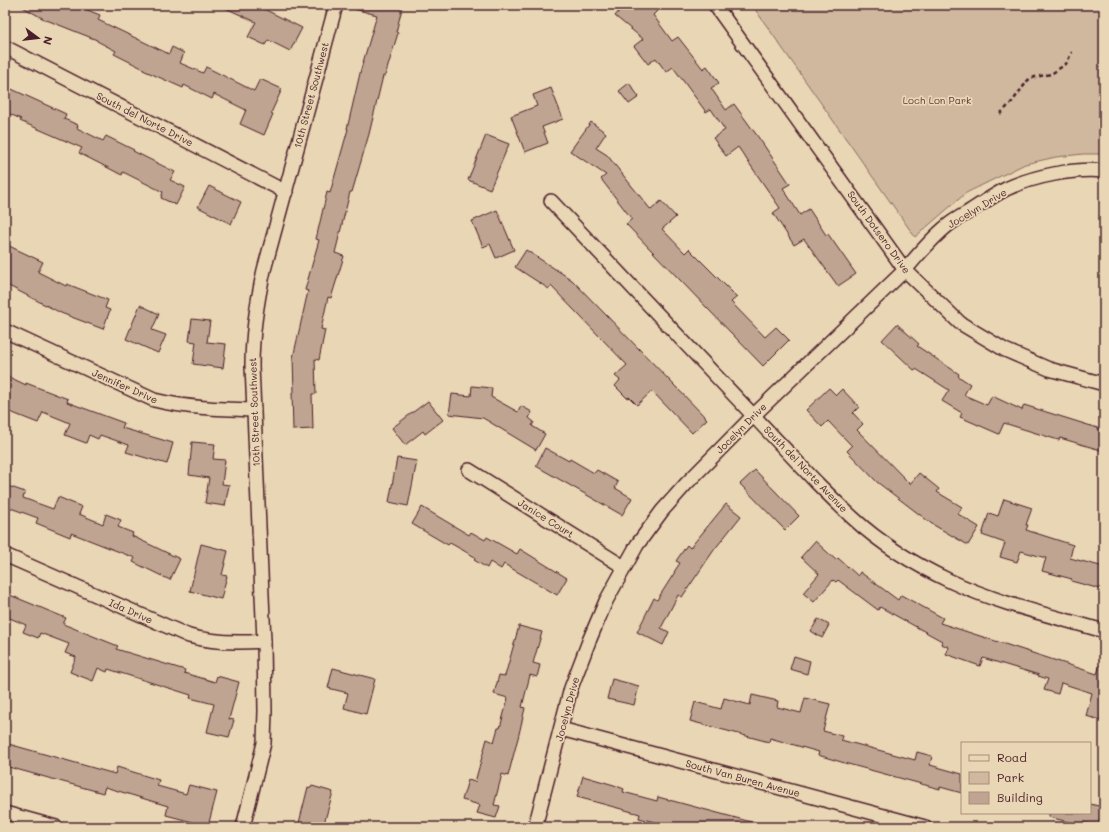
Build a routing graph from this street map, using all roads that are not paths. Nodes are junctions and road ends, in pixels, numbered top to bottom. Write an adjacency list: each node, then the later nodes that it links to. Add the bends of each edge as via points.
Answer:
1 (336, 5): 5 (street, 10th Street Southwest)
2 (715, 5): 7 (street, South Dotsero Drive)
3 (5, 47): 5 (street, South del Norte Drive)
4 (1104, 171): 7 (street, Jocelyn Drive, via 1052,175 1006,189 947,226)
5 (286, 192): 10 (street, 10th Street Southwest, via 256,306 252,344)
6 (551, 201): 11 (street, South del Norte Avenue)
7 (905, 270): 9 (street, South Dotsero Drive, via 960,323 1005,350 1049,369); 11 (street, Jocelyn Drive)
8 (5, 331): 10 (street, Jennifer Drive, via 154,400 204,408)
9 (1104, 384)
10 (254, 410): 16 (street, 10th Street Southwest)
11 (754, 415): 14 (street, Jocelyn Drive, via 662,511); 15 (street, South del Norte Avenue, via 854,519 920,565 994,599)
12 (469, 470): 14 (street, Janice Court)
13 (5, 554): 16 (street, Ida Drive, via 189,636 216,641)
14 (624, 567): 17 (street, Jocelyn Drive, via 586,647 571,688)
15 (1104, 631)
16 (264, 641): 20 (street, 10th Street Southwest, via 264,743)
17 (561, 729): 21 (street, Jocelyn Drive); 22 (street, South Van Buren Avenue)
18 (5, 813): 19 (street)
19 (56, 827)
20 (243, 827)
21 (535, 827)
22 (925, 827)

